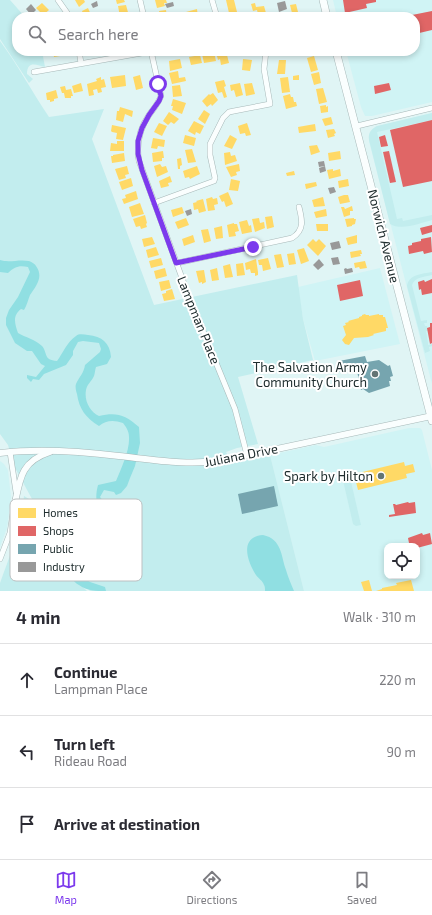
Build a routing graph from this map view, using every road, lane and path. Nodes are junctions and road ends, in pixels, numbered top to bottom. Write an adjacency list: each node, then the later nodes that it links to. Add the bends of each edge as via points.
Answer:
1 (58, 0): 5 (street)
2 (140, 0): 6 (street)
3 (212, 0): 7 (street)
4 (323, 0): 8 (main road)
5 (66, 12)
6 (143, 12)
7 (216, 12)
8 (324, 12)
9 (80, 56): 14 (street)
10 (122, 56): 14 (street)
11 (153, 56): 18 (street, Lampman Place, via 161,96 142,128 138,149 140,163)
12 (265, 56): 18 (street, via 264,69 270,104 229,112 223,118 209,150 214,181)
13 (337, 56): 17 (main road, Norwich Avenue)
14 (81, 63): 15 (street)
15 (34, 72)
16 (432, 108): 17 (street)
17 (357, 126): 21 (main road, Norwich Avenue)
18 (154, 203): 20 (street, Lampman Place)
19 (299, 207): 20 (street, via 302,225 299,233 292,238)
20 (176, 263): 25 (street, Lampman Place, via 235,409)
21 (432, 418): 25 (street, Juliana Drive)
22 (64, 451): 23 (street, Juliana Drive); 25 (street, Juliana Drive, via 196,464); 27 (street, via 43,455 28,465 19,479)
23 (10, 452): 24 (street, Juliana Drive); 26 (street, via 15,479)
24 (0, 453)
25 (247, 455)
26 (15, 499)
27 (16, 499)
28 (10, 533): 29 (street)
29 (0, 559)

